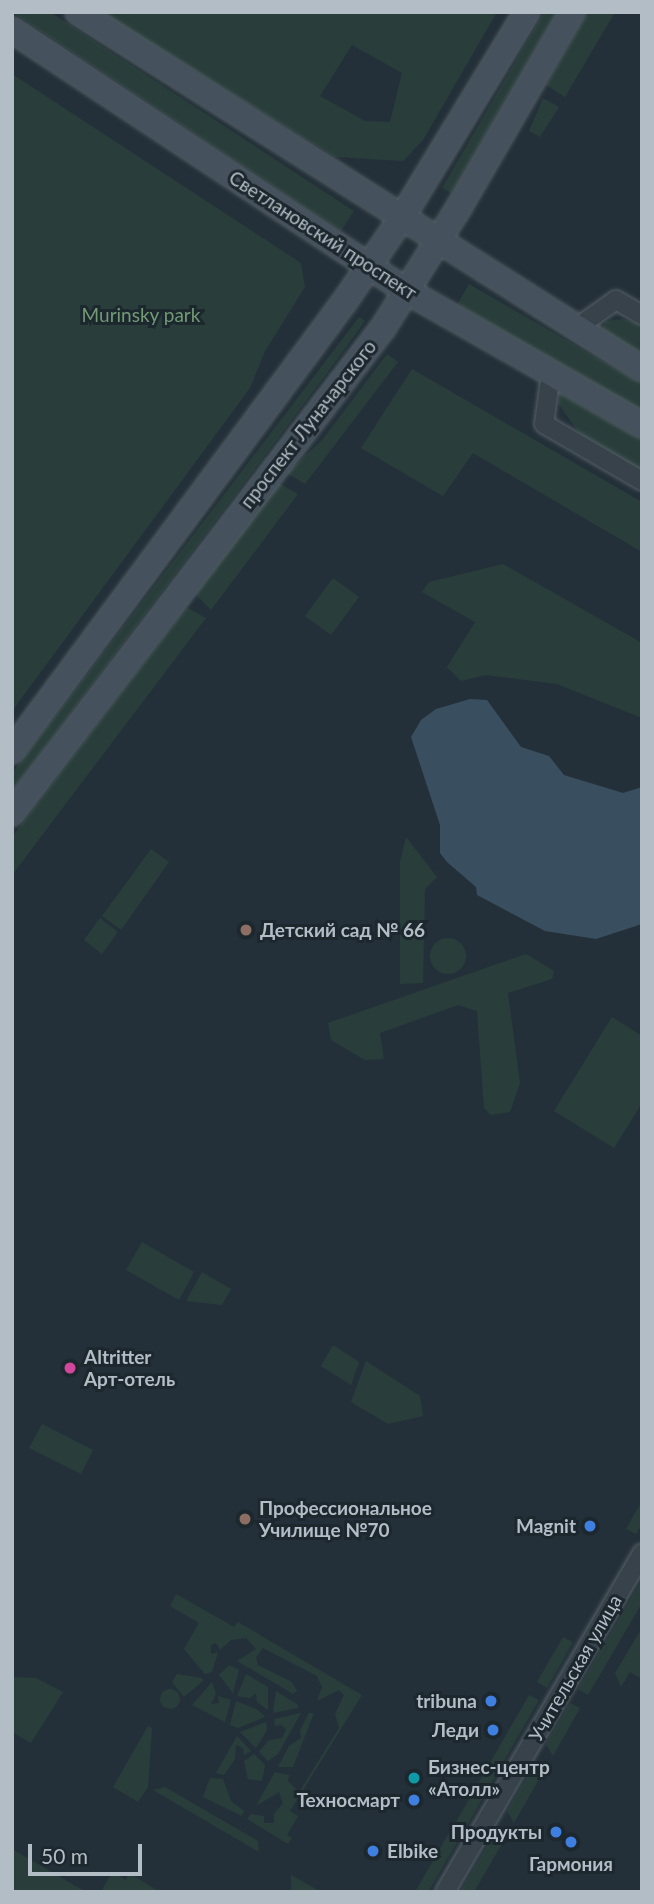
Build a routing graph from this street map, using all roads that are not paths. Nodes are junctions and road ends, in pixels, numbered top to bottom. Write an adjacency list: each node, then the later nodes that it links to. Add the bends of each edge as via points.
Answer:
1 (78, 12): 5 (main road)
2 (527, 12): 5 (main road, проспект Луначарского)
3 (572, 12): 6 (main road, проспект Луначарского)
4 (12, 30): 7 (main road, Светлановский проспект)
5 (401, 219): 6 (main road); 7 (main road, проспект Луначарского)
6 (438, 243): 8 (main road, проспект Луначарского); 10 (main road)
7 (369, 266): 8 (main road, Светлановский проспект); 15 (main road, проспект Луначарского)
8 (407, 291): 12 (main road, Светлановский проспект); 16 (main road, проспект Луначарского)
9 (642, 315): 10 (street, via 616,300)
10 (575, 329): 11 (main road)
11 (642, 369)
12 (551, 373): 13 (main road, Светлановский проспект); 14 (street, via 544,424)
13 (642, 425)
14 (642, 481)
15 (12, 751)
16 (12, 813)
17 (642, 1553): 18 (street, Учительская улица)
18 (444, 1892)

